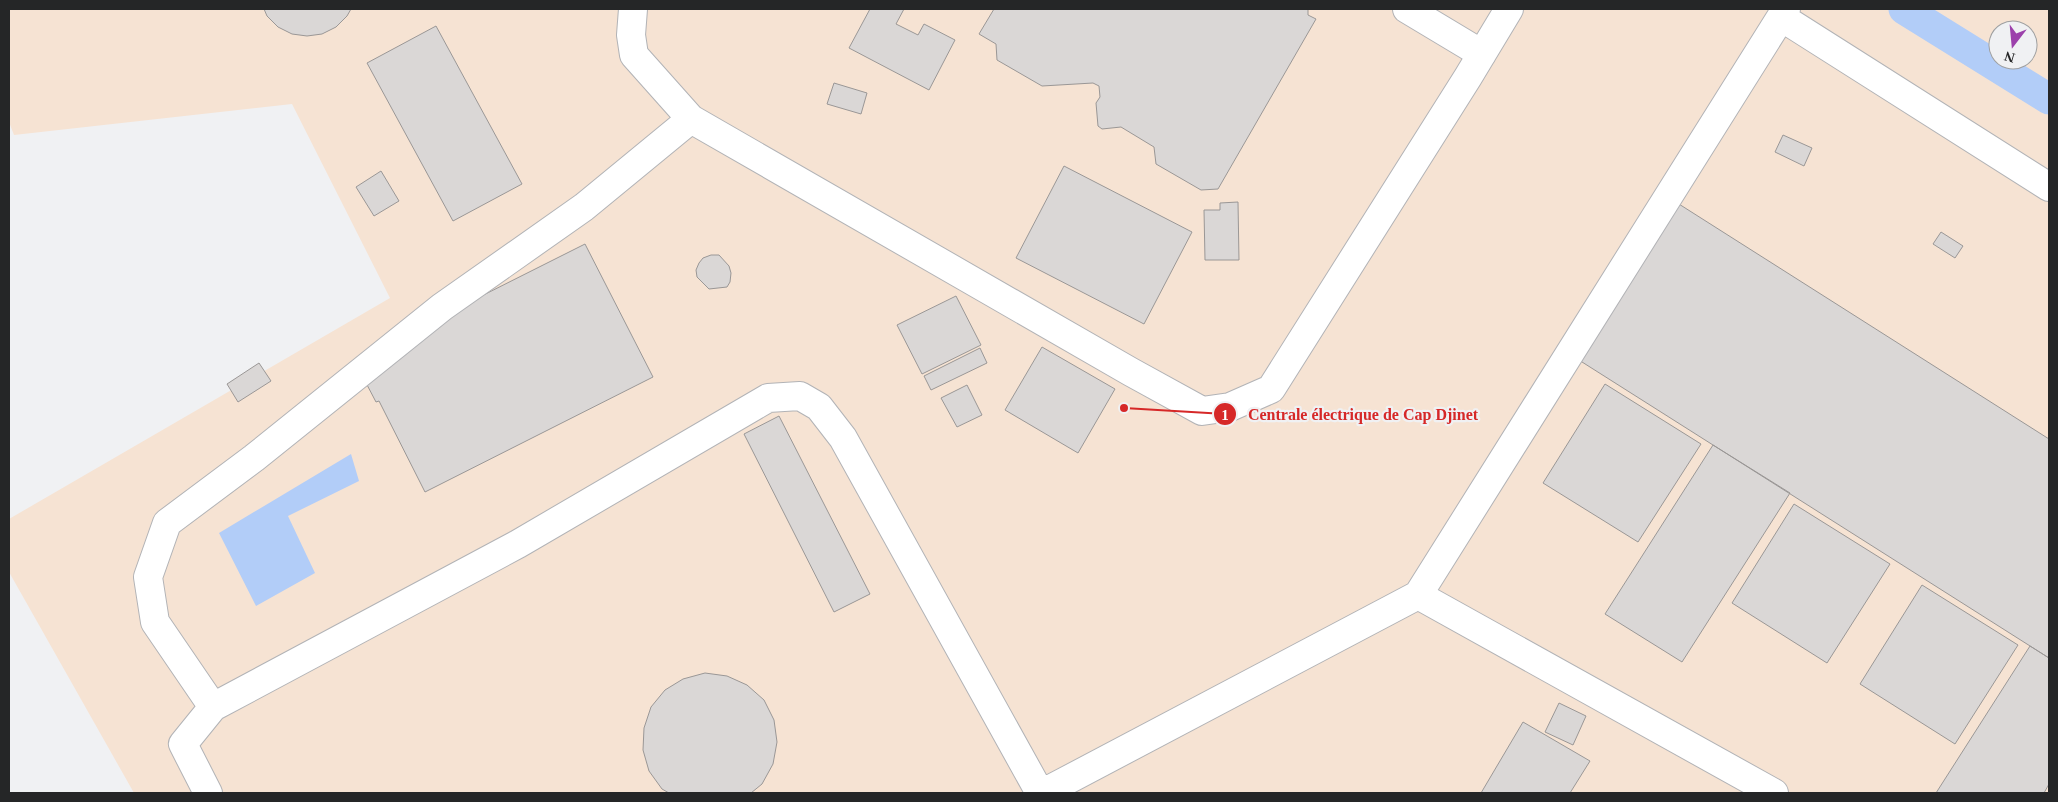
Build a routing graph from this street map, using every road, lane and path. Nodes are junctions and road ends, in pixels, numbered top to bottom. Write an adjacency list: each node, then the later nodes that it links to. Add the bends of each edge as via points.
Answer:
1 (633, 9): 6 (lane, via 631,35 634,55)
2 (1407, 9): 5 (lane)
3 (1509, 9): 5 (lane)
4 (1783, 13): 7 (lane); 8 (lane)
5 (1482, 54): 6 (lane, via 1271,388 1230,407 1202,411)
6 (691, 119): 9 (lane, via 584,207 442,306 254,458 167,523 148,577 154,622)
7 (2049, 187)
8 (1418, 595): 11 (lane); 12 (lane)
9 (214, 707): 10 (lane, via 183,744); 11 (lane, via 518,544 768,398 800,396 819,407 843,438)
10 (208, 793)
11 (1042, 793)
12 (1774, 793)

